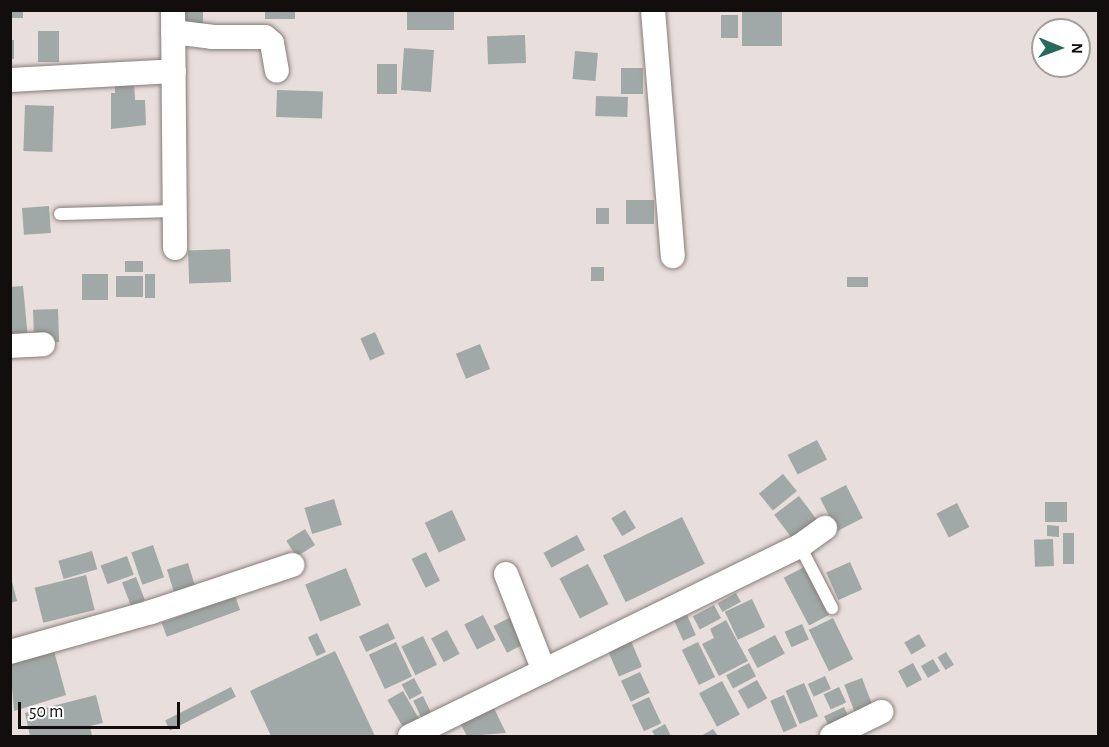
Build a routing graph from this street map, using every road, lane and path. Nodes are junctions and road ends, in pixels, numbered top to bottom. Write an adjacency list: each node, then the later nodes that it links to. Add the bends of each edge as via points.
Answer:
1 (653, 10): 9 (street)
2 (173, 21): 3 (street); 4 (street, via 201,37 265,37 272,43)
3 (174, 71): 5 (street); 6 (street)
4 (277, 71)
5 (10, 80)
6 (176, 211): 7 (lane); 8 (street)
7 (60, 214)
8 (175, 248)
9 (674, 256)
10 (43, 344): 11 (street)
11 (10, 346)
12 (825, 528): 13 (street)
13 (800, 546): 16 (lane); 18 (street)
14 (292, 565): 17 (street, via 152,612)
15 (506, 574): 18 (street)
16 (832, 609)
17 (10, 652)
18 (544, 671): 20 (street)
19 (881, 712): 21 (street)
20 (410, 736)
21 (832, 736)

